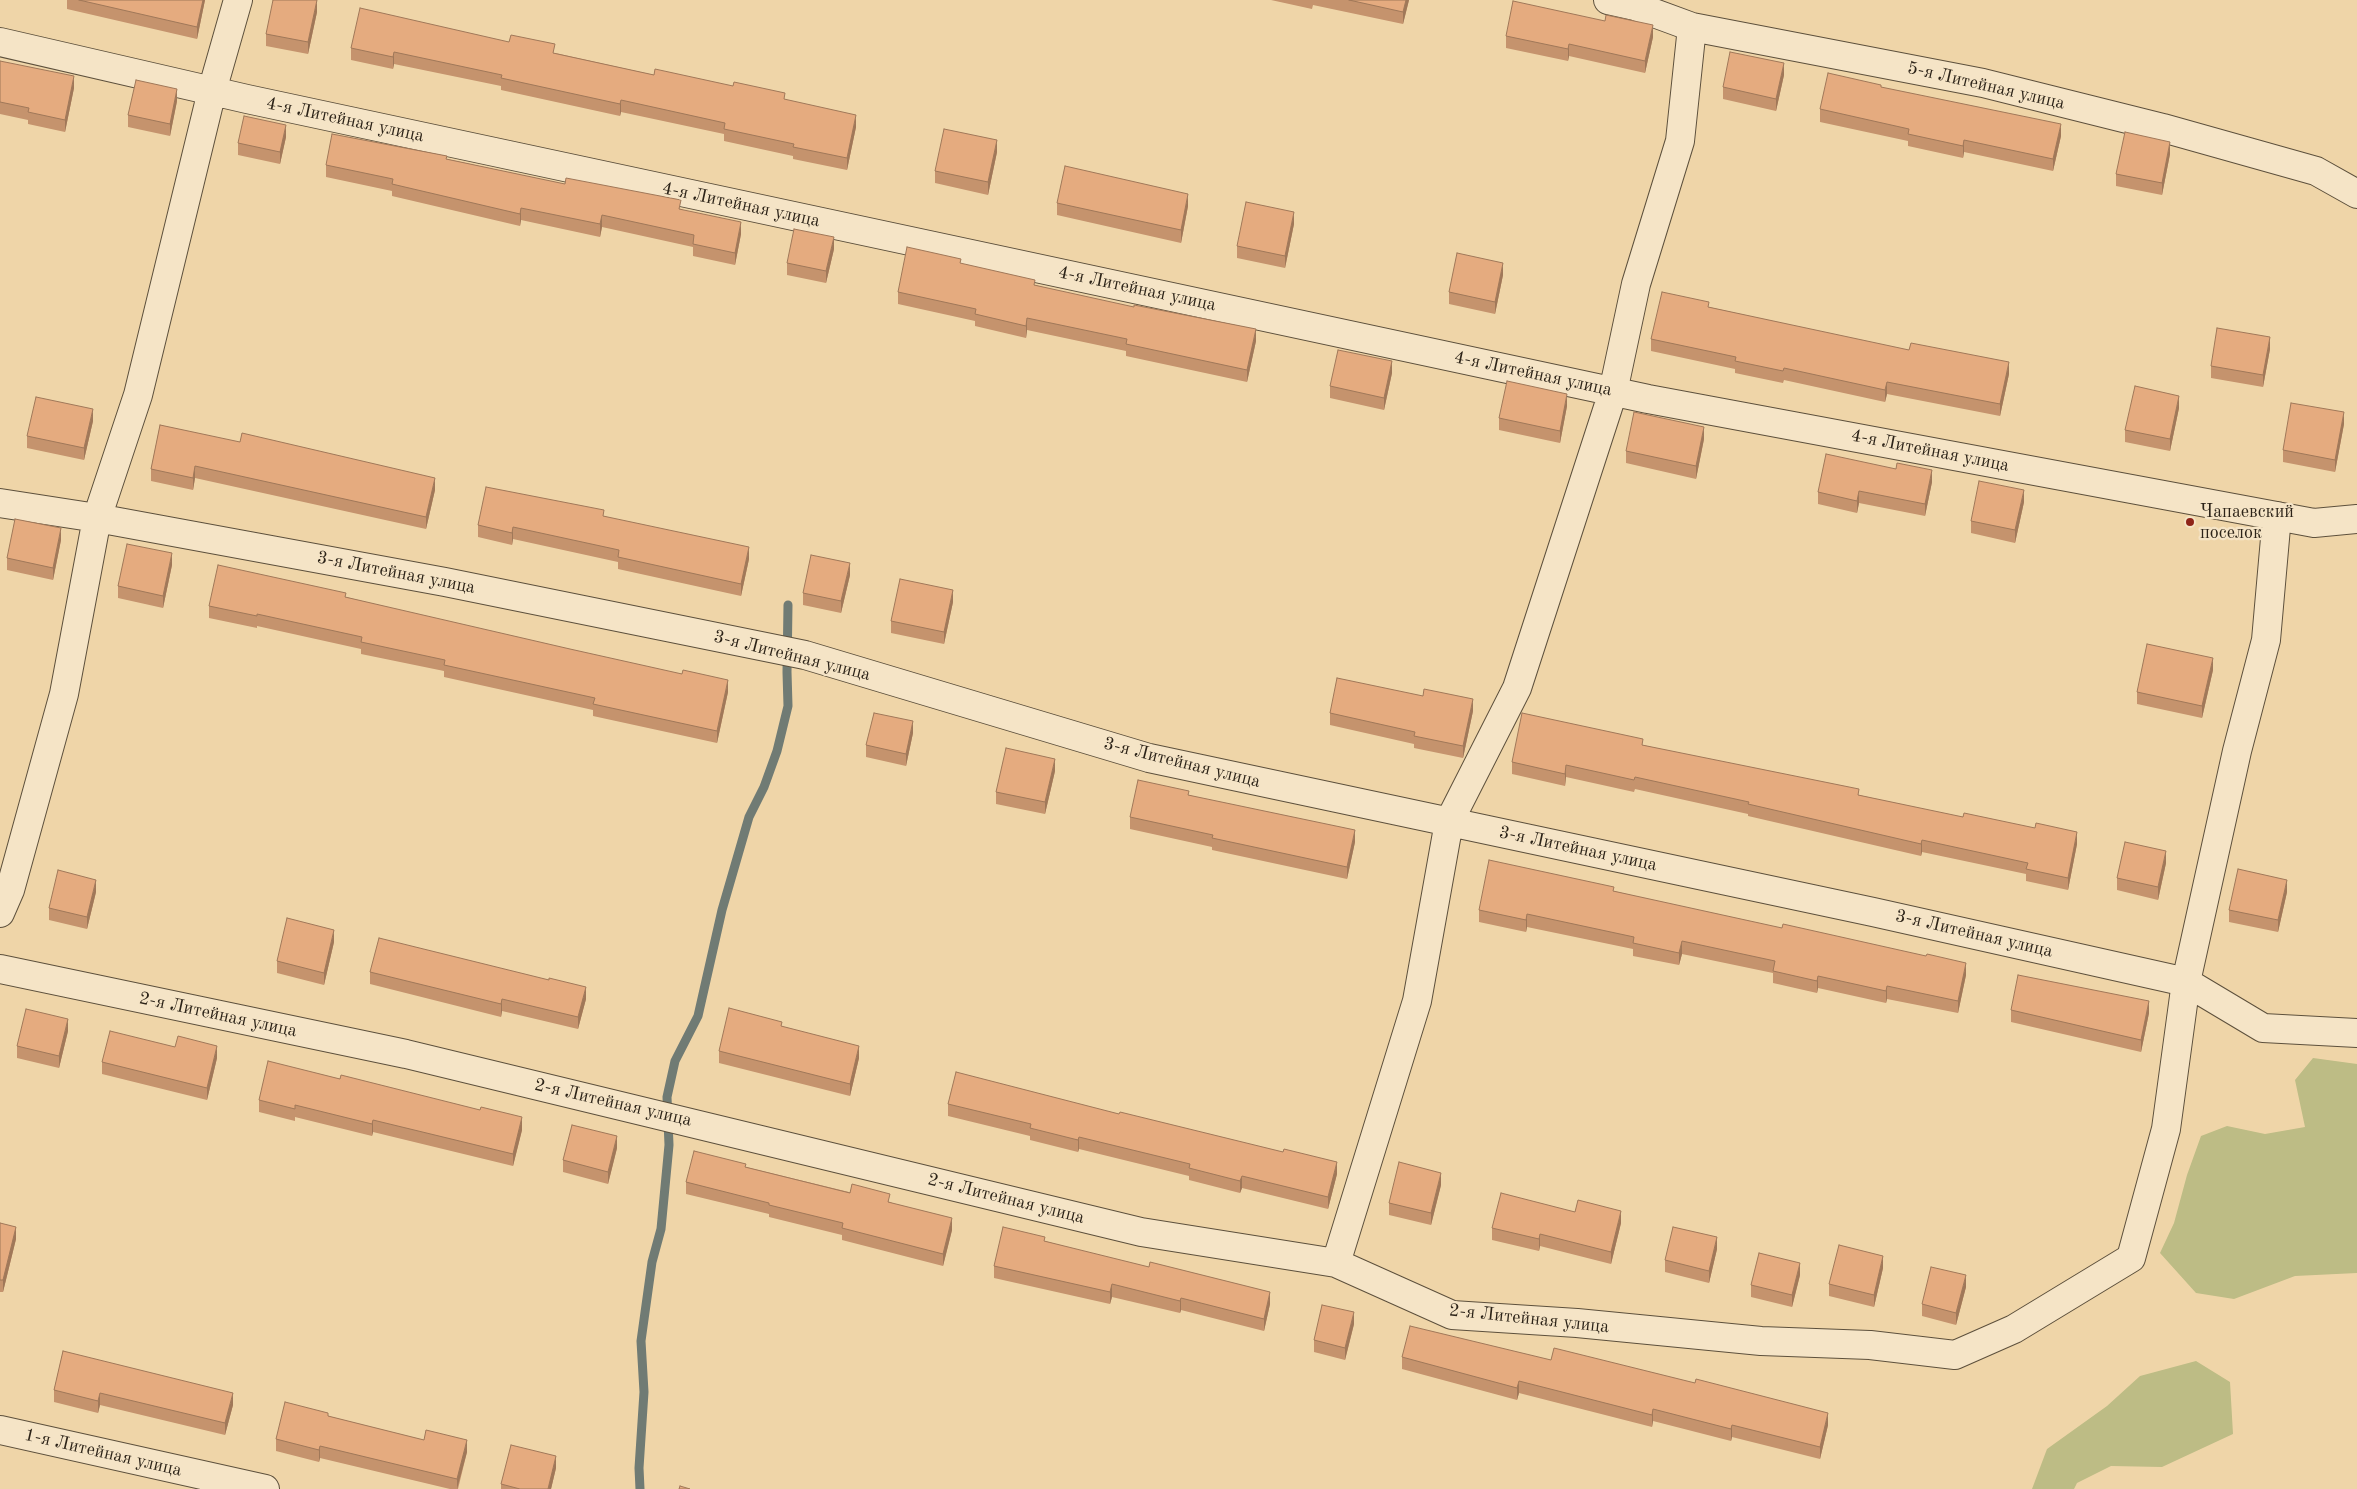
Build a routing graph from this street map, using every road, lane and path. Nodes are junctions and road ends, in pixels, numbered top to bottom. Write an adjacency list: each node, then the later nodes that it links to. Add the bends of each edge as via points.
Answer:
1 (238, 0): 5 (street)
2 (1608, 0): 3 (street, 5-я Литейная улица)
3 (1692, 26): 6 (street, 5-я Литейная улица, via 1983,83 2316,172); 7 (street, via 1680,141 1636,284)
4 (0, 42): 5 (street, 4-я Литейная улица)
5 (212, 90): 7 (street, 4-я Литейная улица); 10 (street, via 138,395)
6 (2357, 194)
7 (1613, 392): 9 (street, 4-я Литейная улица); 12 (street, via 1517,688)
8 (0, 503): 10 (street, 3-я Литейная улица)
9 (2277, 516): 11 (street, 4-я Литейная улица, via 2314,523); 15 (street, 2-я Литейная улица, via 2266,640 2237,751)
10 (97, 518): 12 (street, 3-я Литейная улица, via 445,582 805,655 1149,758); 13 (street, via 64,694 10,890)
11 (2357, 519)
12 (1449, 822): 15 (street, 3-я Литейная улица); 17 (street, via 1416,1001)
13 (0, 913)
14 (0, 969): 17 (street, 2-я Литейная улица, via 406,1054 1140,1232)
15 (2186, 982): 16 (street, 3-я Литейная улица, via 2263,1028); 17 (street, 2-я Литейная улица, via 2166,1129 2131,1258 2014,1330 1955,1355 1870,1345 1761,1341 1577,1323 1452,1315)
16 (2357, 1033)
17 (1336, 1263)
18 (0, 1430): 19 (street, 1-я Литейная улица)
19 (265, 1489)

